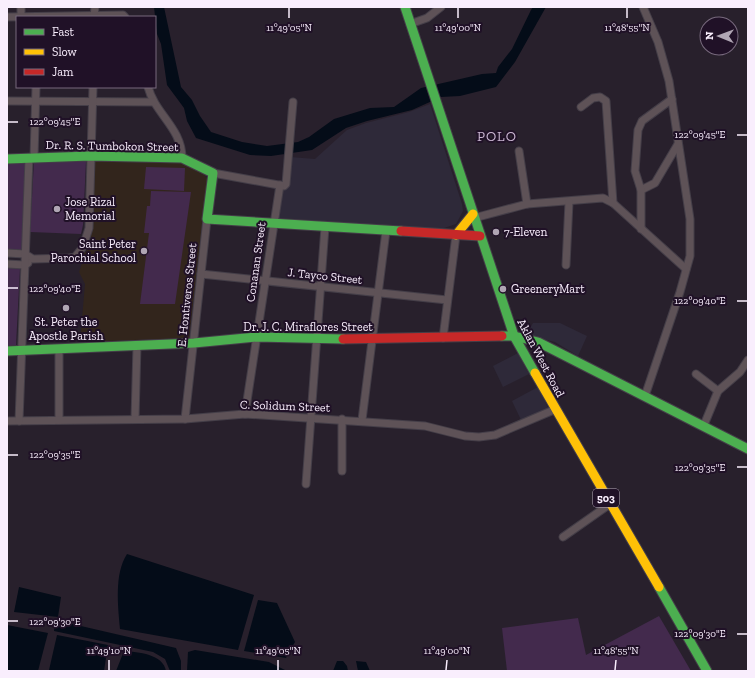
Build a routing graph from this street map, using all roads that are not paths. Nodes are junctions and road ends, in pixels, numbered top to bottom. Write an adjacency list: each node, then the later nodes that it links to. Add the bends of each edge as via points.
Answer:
1 (21, 7): 7 (street)
2 (94, 7): 8 (street)
3 (405, 7): 10 (street, Aklan West Road / 503)
4 (441, 7): 10 (street, via 427,18)
5 (643, 7): 14 (street, via 658,42)
6 (7, 16): 7 (street)
7 (22, 16)
8 (94, 16): 9 (street)
9 (124, 16)
10 (410, 24): 33 (street, Aklan West Road / 503)
11 (36, 88): 16 (street)
12 (92, 88): 17 (street)
13 (148, 88): 18 (street)
14 (672, 99): 21 (street); 29 (street, via 642,121 638,130 636,171)
15 (7, 101): 16 (street)
16 (36, 101): 17 (street); 24 (street)
17 (92, 101): 18 (street); 23 (street)
18 (154, 102): 25 (street, via 181,143)
19 (293, 102): 28 (street, Conanan Street, via 286,184)
20 (581, 107): 31 (street, via 592,98 600,97 606,101)
21 (678, 144): 29 (street, via 656,183); 47 (street, via 690,218 690,256)
22 (519, 151): 32 (street)
23 (90, 156): 24 (street, Dr. R. S. Tumbokon Street); 25 (street, Dr. R. S. Tumbokon Street); 43 (street, via 88,228 83,247 75,256 69,258)
24 (31, 158): 26 (street, Dr. R. S. Tumbokon Street); 42 (street)
25 (182, 158): 27 (street, Dr. R. S. Tumbokon Street)
26 (7, 159)
27 (213, 173): 28 (street); 34 (street, E. Hontiveros Street)
28 (280, 185): 35 (street, Conanan Street)
29 (642, 190): 37 (street)
30 (569, 202): 31 (street, via 603,198); 32 (street); 46 (street)
31 (613, 203): 37 (street)
32 (527, 204): 33 (street)
33 (473, 216): 39 (street); 40 (street, Aklan West Road / 503)
34 (208, 219): 35 (street); 48 (street, E. Hontiveros Street)
35 (273, 223): 36 (street); 49 (street, Conanan Street)
36 (325, 227): 38 (street); 50 (street)
37 (641, 229): 47 (street)
38 (386, 231): 39 (street); 51 (street)
39 (456, 235): 40 (street); 52 (street)
40 (480, 236): 53 (street, Aklan West Road / 503)
41 (7, 253): 42 (street)
42 (25, 254): 43 (street); 45 (street)
43 (33, 259): 45 (street)
44 (7, 264): 45 (street)
45 (25, 265): 61 (street)
46 (566, 265)
47 (686, 270): 66 (street)
48 (201, 274): 49 (street, J. Tayco Street); 58 (street, E. Hontiveros Street)
49 (265, 280): 50 (street, J. Tayco Street); 54 (street, Conanan Street)
50 (320, 286): 51 (street, J. Tayco Street); 57 (street)
51 (378, 292): 52 (street, J. Tayco Street); 56 (street)
52 (447, 300): 55 (street)
53 (514, 336): 55 (street, Dr. J. C. Miraflores Street); 66 (street, Dr. J. C. Miraflores Street, via 538,342); 67 (street, Aklan West Road / 503)
54 (257, 337): 57 (street, Dr. J. C. Miraflores Street); 58 (street, Dr. J. C. Miraflores Street); 68 (street, Conanan Street)
55 (443, 338): 56 (street, Dr. J. C. Miraflores Street)
56 (372, 339): 57 (street, Dr. J. C. Miraflores Street); 74 (street)
57 (316, 340): 69 (street)
58 (194, 343): 59 (street, Dr. J. C. Miraflores Street); 71 (street, E. Hontiveros Street)
59 (137, 345): 60 (street, Dr. J. C. Miraflores Street); 70 (street)
60 (59, 349): 61 (street, Dr. J. C. Miraflores Street); 73 (street)
61 (21, 350): 62 (street, Dr. J. C. Miraflores Street); 76 (street)
62 (7, 351)
63 (748, 360): 65 (street, via 740,372)
64 (696, 374): 65 (street)
65 (718, 391): 77 (street)
66 (645, 396): 77 (street, Dr. J. C. Miraflores Street)
67 (556, 409): 74 (street, C. Solidum Street, via 495,435 479,437 425,426); 81 (street, Aklan West Road / 503)
68 (245, 414): 69 (street, C. Solidum Street); 71 (street, C. Solidum Street)
69 (311, 418): 72 (street, C. Solidum Street); 80 (street)
70 (135, 419): 71 (street, C. Solidum Street); 73 (street, C. Solidum Street)
71 (185, 419)
72 (342, 419): 74 (street, C. Solidum Street); 79 (street)
73 (59, 420): 76 (street, C. Solidum Street)
74 (362, 420)
75 (7, 421): 76 (street, C. Solidum Street)
76 (18, 421)
77 (704, 425): 78 (street, Dr. J. C. Miraflores Street)
78 (748, 448)
79 (342, 471)
80 (306, 484)
81 (610, 504): 82 (street); 83 (street, Aklan West Road / 503)
82 (563, 537)
83 (707, 671)

